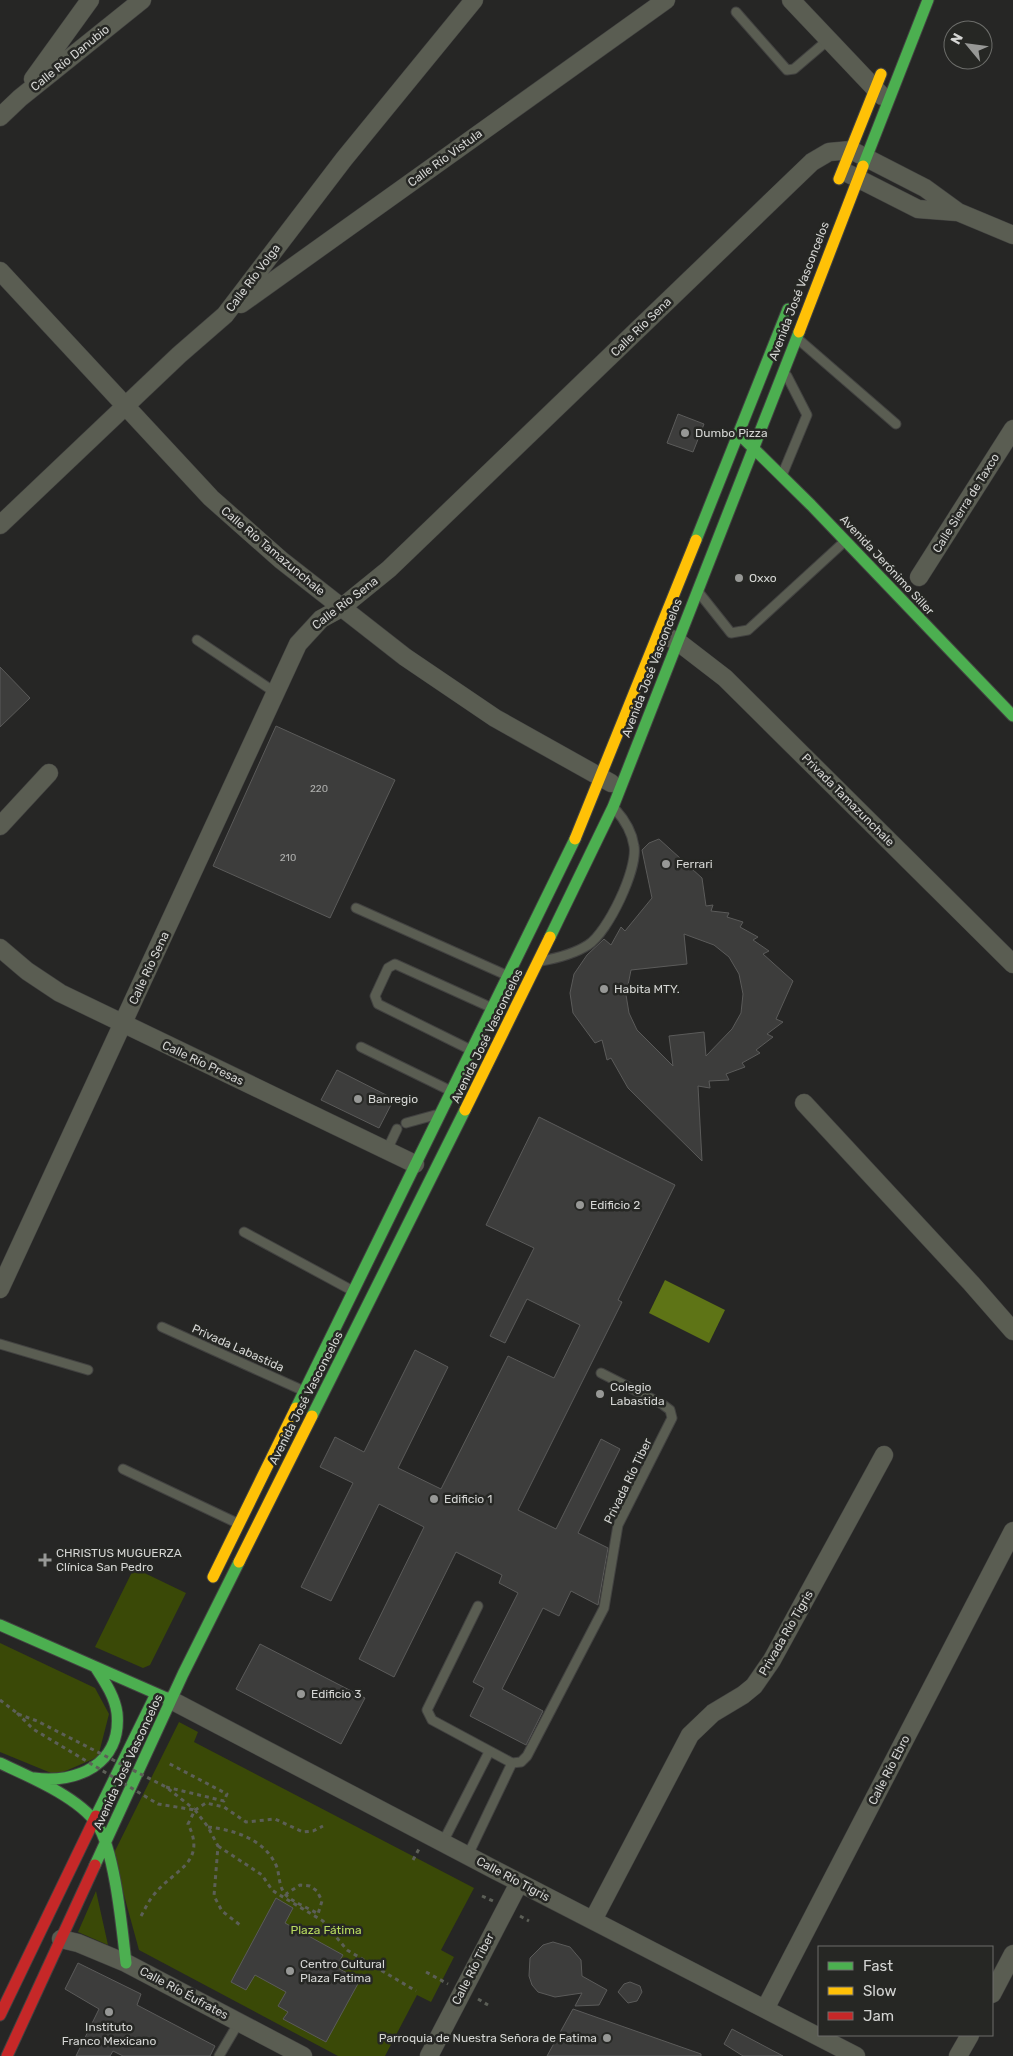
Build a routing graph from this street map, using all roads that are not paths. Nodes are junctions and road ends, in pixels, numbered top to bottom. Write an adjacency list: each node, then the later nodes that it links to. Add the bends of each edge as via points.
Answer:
1 (90, 0): 11 (street)
2 (142, 0): 11 (street, Calle Río Danubio)
3 (474, 0): 21 (street, Calle Río Volga, via 344,160)
4 (666, 0): 21 (street, Calle Río Vistula)
5 (791, 0): 8 (street)
6 (928, 0): 12 (main road, Avenida José Vasconcelos)
7 (736, 12): 8 (lane, via 786,70 794,69)
8 (828, 40): 10 (street)
9 (885, 62): 10 (main road, Avenida José Vasconcelos)
10 (875, 89): 12 (street); 14 (main road, Avenida José Vasconcelos)
11 (20, 98): 13 (street, Calle Río Danubio)
12 (888, 103): 14 (main road, Avenida José Vasconcelos)
13 (0, 117)
14 (858, 154): 15 (main road, Avenida José Vasconcelos); 15 (main road, Avenida José Vasconcelos); 17 (street, via 925,188); 34 (street, Calle Río Sena, via 829,152 812,162 389,569)
15 (850, 174): 16 (main road, Avenida José Vasconcelos); 17 (street, via 918,209); 22 (main road, Avenida José Vasconcelos)
16 (836, 189)
17 (958, 212): 18 (street)
18 (1013, 235)
19 (0, 271): 24 (street, Calle Río Tamazunchale)
20 (793, 298): 27 (main road, Avenida José Vasconcelos)
21 (225, 315): 24 (street, Calle Río Volga)
22 (796, 337): 23 (main road, Avenida José Vasconcelos); 25 (lane)
23 (784, 369): 28 (main road, Avenida José Vasconcelos); 29 (lane, via 807,415)
24 (125, 408): 30 (street, Calle Río Volga); 34 (street, Calle Río Tamazunchale, via 211,498)
25 (896, 424)
26 (1013, 429): 32 (street, Calle Sierra de Taxco)
27 (739, 434): 28 (main road, Avenida Jerónimo Siller); 35 (main road, Avenida José Vasconcelos)
28 (753, 448): 29 (main road, Avenida Jerónimo Siller); 33 (main road, Avenida José Vasconcelos)
29 (782, 476): 31 (main road, Avenida Jerónimo Siller)
30 (0, 525)
31 (844, 541): 33 (lane, via 748,630 731,633); 39 (main road, Avenida Jerónimo Siller)
32 (919, 577)
33 (697, 590): 37 (main road, Avenida José Vasconcelos)
34 (341, 608): 38 (street, Calle Río Sena, via 321,619 298,644); 41 (street, Calle Río Tamazunchale, via 404,657 496,718)
35 (660, 634): 37 (street, Privada Tamazunchale); 41 (main road, Avenida José Vasconcelos)
36 (197, 640): 38 (lane)
37 (678, 641): 42 (main road, Avenida José Vasconcelos); 48 (street, Privada Tamazunchale, via 725,678)
38 (276, 693): 51 (street, Calle Río Sena)
39 (1013, 716)
40 (49, 773): 44 (street)
41 (602, 779): 42 (street, Calle Río Tamazunchale); 49 (main road, Avenida José Vasconcelos)
42 (620, 788): 43 (main road, Avenida José Vasconcelos)
43 (613, 807): 47 (main road, Avenida José Vasconcelos); 47 (lane, via 629,830 635,847 629,877 618,903 590,944 563,957)
44 (0, 826)
45 (356, 908): 49 (lane)
46 (0, 948): 51 (street, Calle Río Presas, via 60,993)
47 (539, 961): 64 (main road, Avenida José Vasconcelos)
48 (1013, 964)
49 (508, 976): 50 (main road, Avenida José Vasconcelos)
50 (493, 1008): 53 (main road, Avenida José Vasconcelos); 53 (lane, via 397,964 388,968 375,996 378,1004)
51 (123, 1025): 59 (street, Calle Río Presas); 62 (street, Calle Río Sena)
52 (362, 1047): 54 (lane)
53 (472, 1050): 54 (main road, Avenida José Vasconcelos)
54 (451, 1091): 56 (main road, Avenida José Vasconcelos)
55 (804, 1103): 66 (street)
56 (440, 1113): 57 (lane); 60 (main road, Avenida José Vasconcelos)
57 (406, 1123)
58 (397, 1129): 59 (lane)
59 (387, 1150): 60 (street, Calle Río Presas)
60 (415, 1164): 63 (main road, Avenida José Vasconcelos)
61 (244, 1232): 63 (lane)
62 (0, 1289)
63 (353, 1291): 64 (lane); 70 (main road, Avenida José Vasconcelos)
64 (371, 1300): 75 (main road, Avenida José Vasconcelos)
65 (162, 1327): 70 (lane, Privada Labastida)
66 (1013, 1331)
67 (0, 1344): 68 (lane)
68 (88, 1370)
69 (601, 1373): 82 (lane, Privada Río Tiber, via 662,1404 670,1410 672,1418 618,1525 604,1608 527,1756 521,1762)
70 (304, 1391): 73 (main road, Avenida José Vasconcelos)
71 (884, 1455): 90 (street, Privada Río Tigris, via 772,1660 754,1686 700,1723 679,1752)
72 (123, 1469): 73 (lane)
73 (239, 1524): 75 (lane); 76 (main road, Avenida José Vasconcelos)
74 (1013, 1531): 97 (street, Calle Río Ebro)
75 (254, 1532): 80 (main road, Avenida José Vasconcelos)
76 (208, 1587)
77 (478, 1606): 81 (lane, via 427,1710 432,1720)
78 (0, 1625): 79 (main road)
79 (96, 1668): 80 (main road); 84 (main road, via 117,1713 118,1724 110,1747 98,1764 76,1778 51,1782)
80 (163, 1692): 85 (main road, Avenida José Vasconcelos); 86 (street, Calle Río Tigris); 87 (main road, Avenida José Vasconcelos)
81 (489, 1752): 82 (lane); 86 (lane)
82 (512, 1763): 88 (lane, Privada Río Tiber)
83 (0, 1764): 84 (main road)
84 (30, 1776): 85 (main road)
85 (94, 1821): 87 (main road); 94 (main road, Avenida José Vasconcelos)
86 (443, 1842): 88 (street, Calle Río Tigris)
87 (106, 1844): 91 (main road, Avenida José Vasconcelos); 93 (main road)
88 (468, 1855): 89 (street, Calle Río Tigris)
89 (519, 1883): 90 (street, Calle Río Tigris); 104 (street, Calle Río Tiber)
90 (593, 1920): 97 (street, Calle Río Tigris)
91 (61, 1939): 93 (street, Calle Río Éufrates); 96 (main road, Avenida José Vasconcelos)
92 (1013, 1954): 95 (street)
93 (126, 1962): 99 (street, Calle Río Éufrates)
94 (7, 1980): 96 (street); 98 (main road, Avenida José Vasconcelos)
95 (993, 1992)
96 (36, 1993): 101 (main road, Avenida José Vasconcelos)
97 (765, 2009): 105 (street, Calle Río Tigris)
98 (0, 2015)
99 (239, 2022): 102 (lane); 103 (street, Calle Río Éufrates)
100 (969, 2036): 106 (street)
101 (7, 2056)
102 (219, 2056)
103 (304, 2056)
104 (429, 2056)
105 (856, 2056)
106 (958, 2056)

